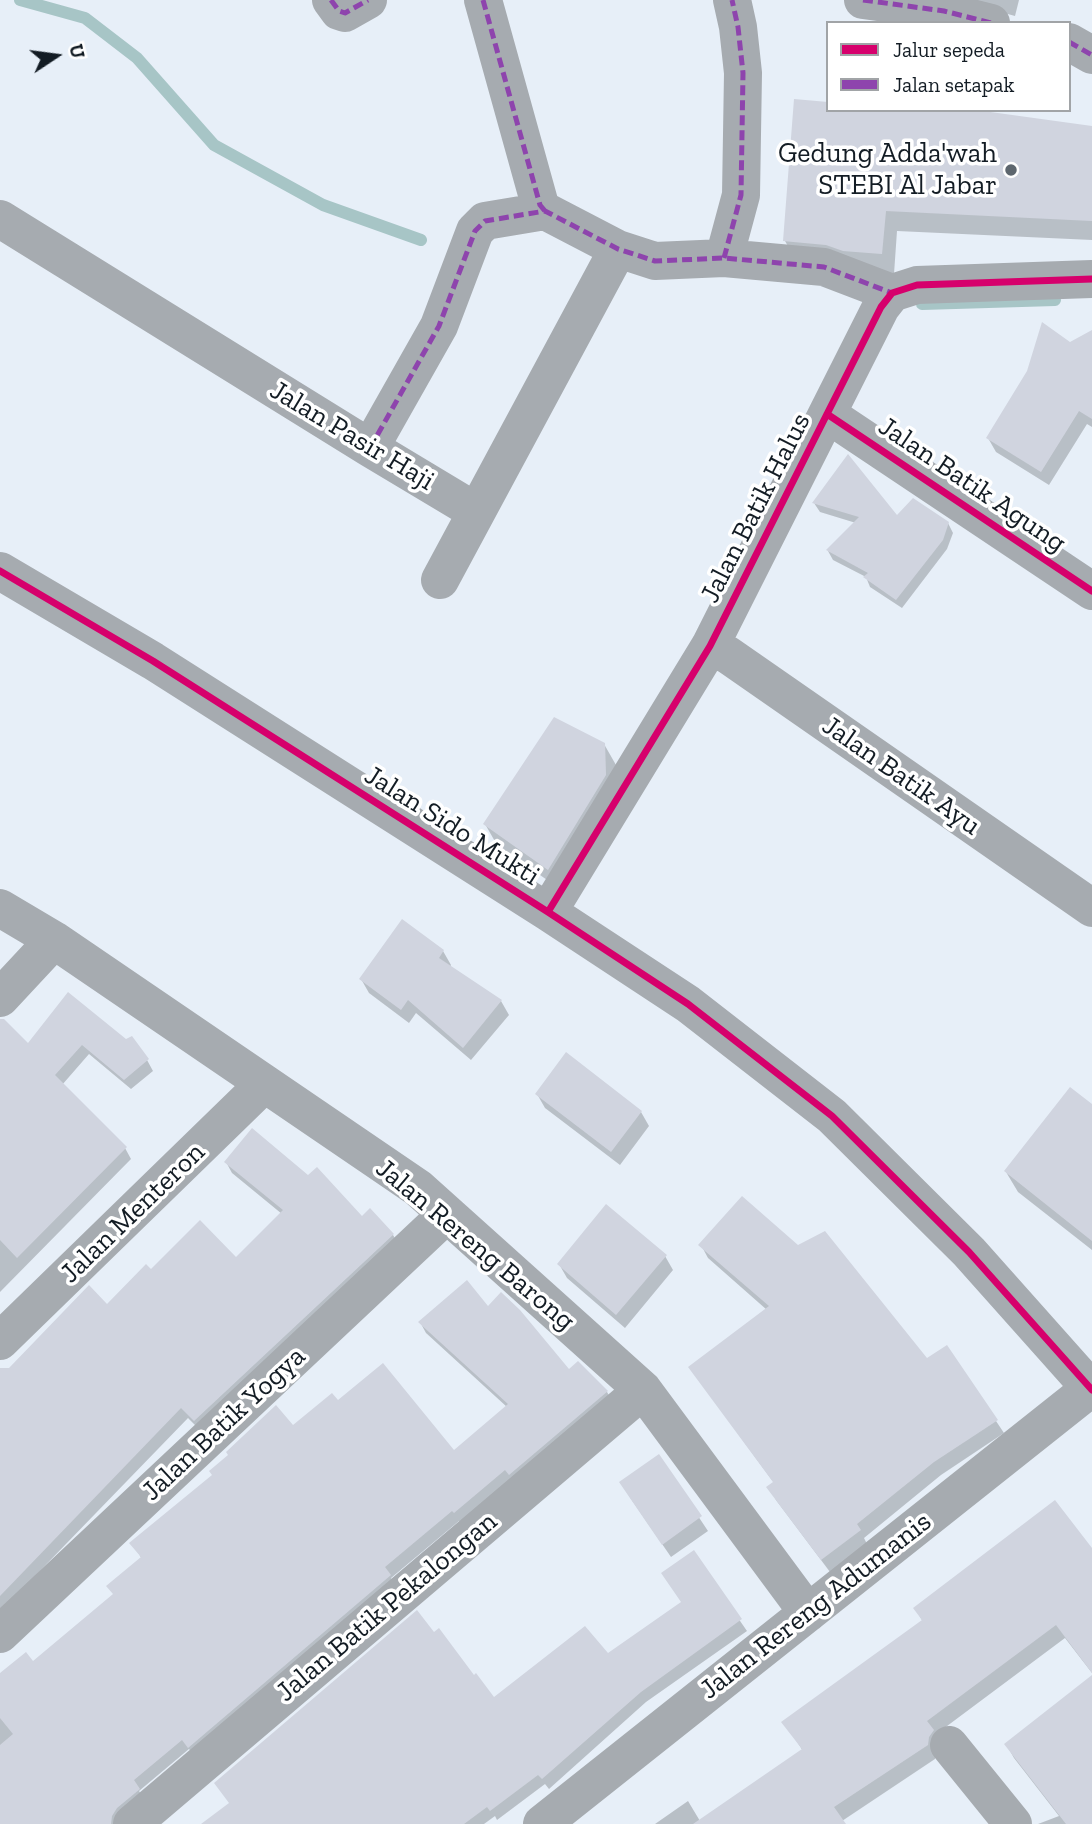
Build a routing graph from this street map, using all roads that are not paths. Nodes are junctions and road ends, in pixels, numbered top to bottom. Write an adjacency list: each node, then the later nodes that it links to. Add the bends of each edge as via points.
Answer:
1 (331, 0): 2 (street, via 345,13)
2 (368, 0)
3 (483, 0): 10 (street)
4 (732, 0): 12 (street, via 743,73 741,195)
5 (863, 0): 6 (street)
6 (946, 6): 7 (street)
7 (986, 21)
8 (1071, 43): 9 (street)
9 (1092, 55)
10 (545, 211): 13 (street); 17 (street, via 485,221 475,231 439,326)
11 (0, 219): 17 (street, Jalan Pasir Haji)
12 (724, 258): 13 (street); 15 (street, via 824,267)
13 (612, 262): 18 (street)
14 (1082, 284): 15 (street, via 917,285)
15 (892, 293): 16 (street, Jalan Batik Halus, via 881,306)
16 (827, 414): 21 (street, Jalan Batik Agung); 22 (street, Jalan Batik Halus)
17 (370, 448): 18 (street, Jalan Pasir Haji)
18 (475, 511): 20 (street)
19 (0, 570): 25 (street, Jalan Sido Mukti, via 153,661)
20 (440, 580)
21 (1092, 591)
22 (710, 646): 24 (street, Jalan Batik Ayu); 25 (street, Jalan Batik Halus)
23 (0, 908): 26 (street, Jalan Rereng Barong)
24 (1092, 908)
25 (548, 912): 31 (street, Jalan Sido Mukti, via 688,1004 832,1116 969,1252)
26 (54, 940): 27 (street); 28 (street, Jalan Rereng Barong)
27 (0, 998)
28 (264, 1084): 29 (street, Jalan Rereng Barong, via 418,1188); 30 (street, Jalan Menteron)
29 (447, 1214): 32 (street, Jalan Rereng Barong); 34 (street, Jalan Batik Yogya)
30 (0, 1341)
31 (1091, 1389): 33 (street, Jalan Rereng Adumanis)
32 (643, 1390): 33 (street, Jalan Rereng Barong); 36 (street, Jalan Batik Pekalongan)
33 (808, 1613): 37 (street, Jalan Rereng Adumanis)
34 (0, 1634)
35 (948, 1745): 38 (street)
36 (132, 1824)
37 (542, 1824)
38 (1013, 1824)

